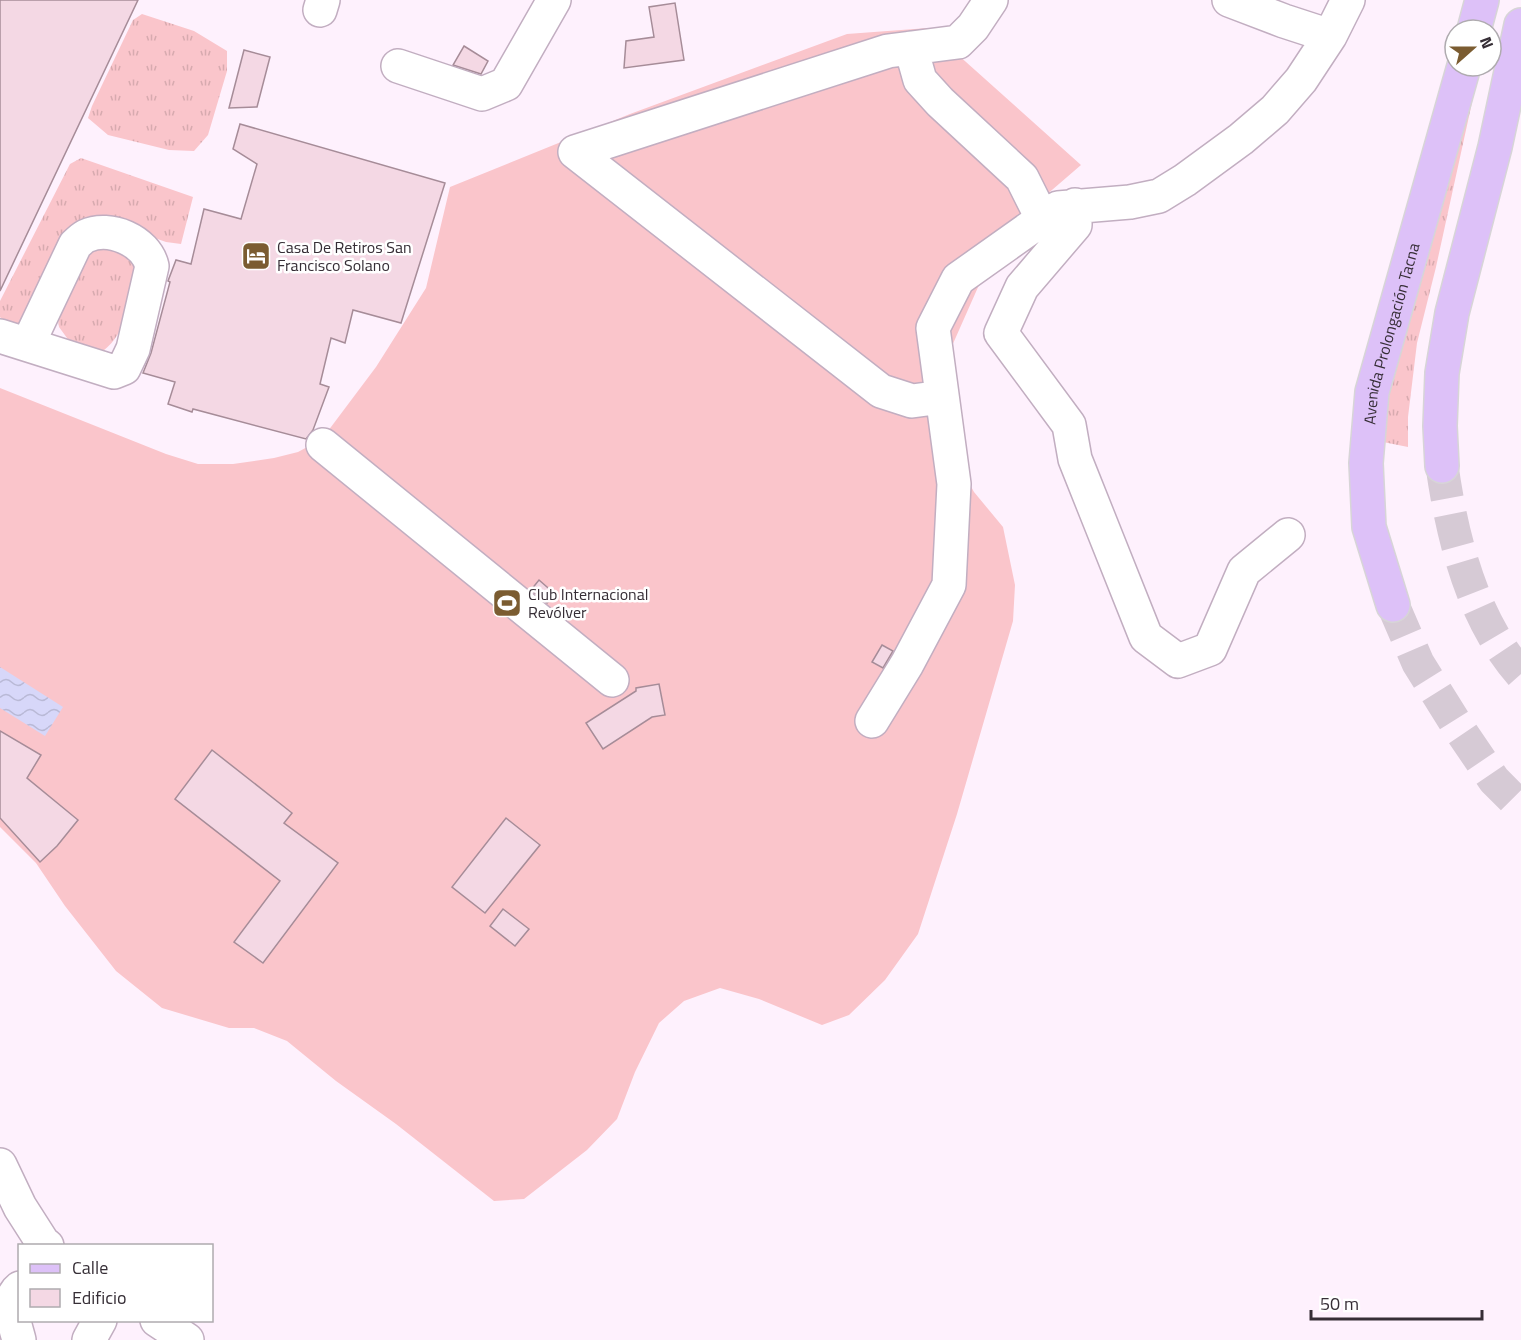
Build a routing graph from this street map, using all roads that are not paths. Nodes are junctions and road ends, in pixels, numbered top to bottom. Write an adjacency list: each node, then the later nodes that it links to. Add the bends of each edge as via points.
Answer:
1 (554, 0): 10 (street, via 506,84 482,94)
2 (991, 0): 9 (street, via 958,42)
3 (1229, 0): 8 (street)
4 (1348, 0): 8 (street)
5 (1482, 0): 6 (main road)
6 (1477, 18)
7 (1521, 25): 16 (main road, via 1495,147 1452,313 1442,373)
8 (1330, 36): 12 (street, via 1275,110 1185,180 1159,196)
9 (911, 48): 13 (street, via 920,80 1022,178); 14 (street, via 888,51 575,152 881,391 912,400)
10 (398, 66)
11 (1461, 78): 18 (main road, Avenida Prolongación Tacna, via 1372,392 1366,463 1369,527)
12 (1075, 205): 13 (street, via 1058,208); 17 (street, via 1075,225 1022,287 1001,333 1069,425 1075,459 1146,637 1178,661 1210,649 1244,572)
13 (1042, 218): 14 (street, via 958,279 933,328)
14 (942, 397): 20 (street, via 954,484 949,585)
15 (323, 445): 19 (street)
16 (1442, 466)
17 (1288, 535)
18 (1393, 604)
19 (612, 680)
20 (872, 721)
21 (0, 1165): 22 (street, via 20,1207)
22 (45, 1244)
23 (18, 1290): 25 (street, via 11,1300)
24 (99, 1322): 26 (street)
25 (19, 1340)
26 (89, 1340)

